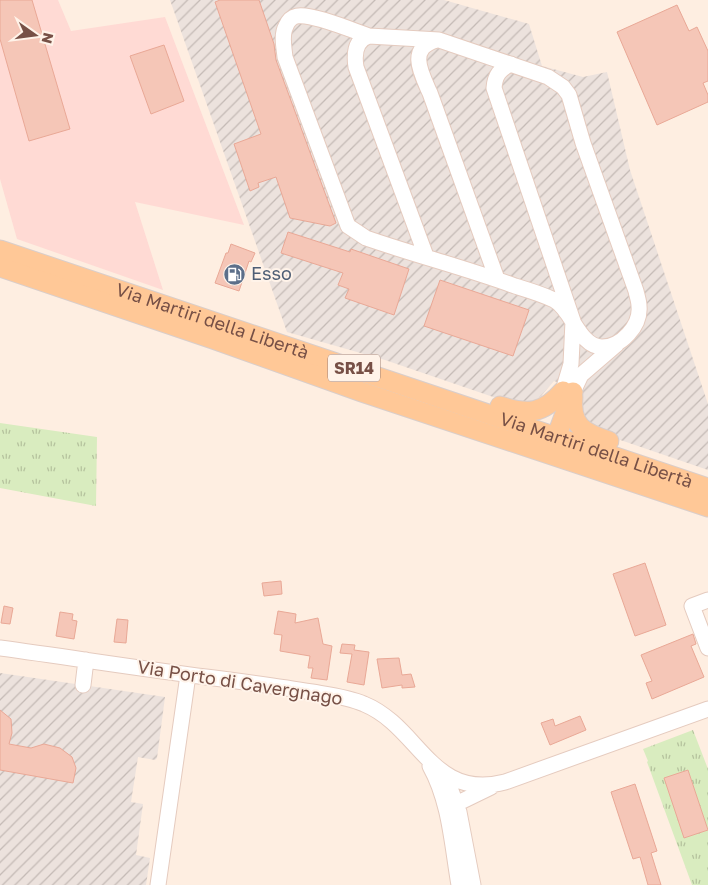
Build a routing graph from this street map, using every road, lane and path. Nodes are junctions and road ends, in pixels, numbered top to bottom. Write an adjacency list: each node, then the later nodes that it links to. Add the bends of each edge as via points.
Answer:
1 (369, 36): 2 (street); 5 (street, via 358,43 356,66); 5 (street, via 310,16 297,16 285,27 285,57 348,226 366,238)
2 (439, 40): 3 (street); 7 (street, via 422,48 419,55 421,74)
3 (511, 64): 9 (street, via 497,75 495,95); 10 (street, via 548,77 569,95 582,143 636,291 639,306 637,322)
4 (0, 250): 14 (main road, Via Martiri della Libertà / SR14)
5 (426, 256): 7 (street)
6 (0, 267): 12 (main road, Via Martiri della Libertà / SR14)
7 (497, 279): 9 (street, via 554,300)
8 (0, 280): 12 (main road, Via Martiri della Libertà / SR14, via 154,331)
9 (573, 321): 10 (street, via 579,332 595,345 609,346); 11 (street)
10 (624, 337): 13 (street)
11 (572, 356): 13 (street, via 585,359); 15 (street)
12 (276, 362): 16 (main road, Via Martiri della Libertà / SR14)
13 (585, 371): 15 (street)
14 (380, 377): 15 (main road, via 438,385 525,412 547,406); 17 (main road, Via Martiri della Libertà / SR14)
15 (568, 391): 17 (main road); 18 (main road, via 575,418 586,433 688,470)
16 (369, 394): 17 (main road, via 442,410 538,441); 20 (main road, Via Martiri della Libertà / SR14)
17 (553, 437): 19 (main road, Via Martiri della Libertà / SR14); 20 (main road, via 562,449 680,491)
18 (708, 484)
19 (708, 488)
20 (700, 504)
21 (708, 600): 23 (street, via 692,606)
22 (0, 648): 24 (street, Via Porto di Cavergnago)
23 (708, 648)
24 (86, 660): 25 (street, Via Porto di Cavergnago); 26 (street)
25 (188, 675): 28 (street, Via Porto di Cavergnago, via 283,687 356,701 383,714); 33 (street)
26 (82, 685)
27 (708, 709): 30 (street, Via Porto di Cavergnago)
28 (429, 760): 29 (street, Via Porto di Cavergnago); 32 (street, via 439,782)
29 (445, 774): 30 (street, Via Porto di Cavergnago, via 468,785); 31 (street)
30 (494, 785): 31 (street)
31 (457, 804): 32 (street, via 451,809); 35 (street)
32 (448, 819): 34 (street)
33 (158, 885)
34 (459, 885)
35 (473, 885)

